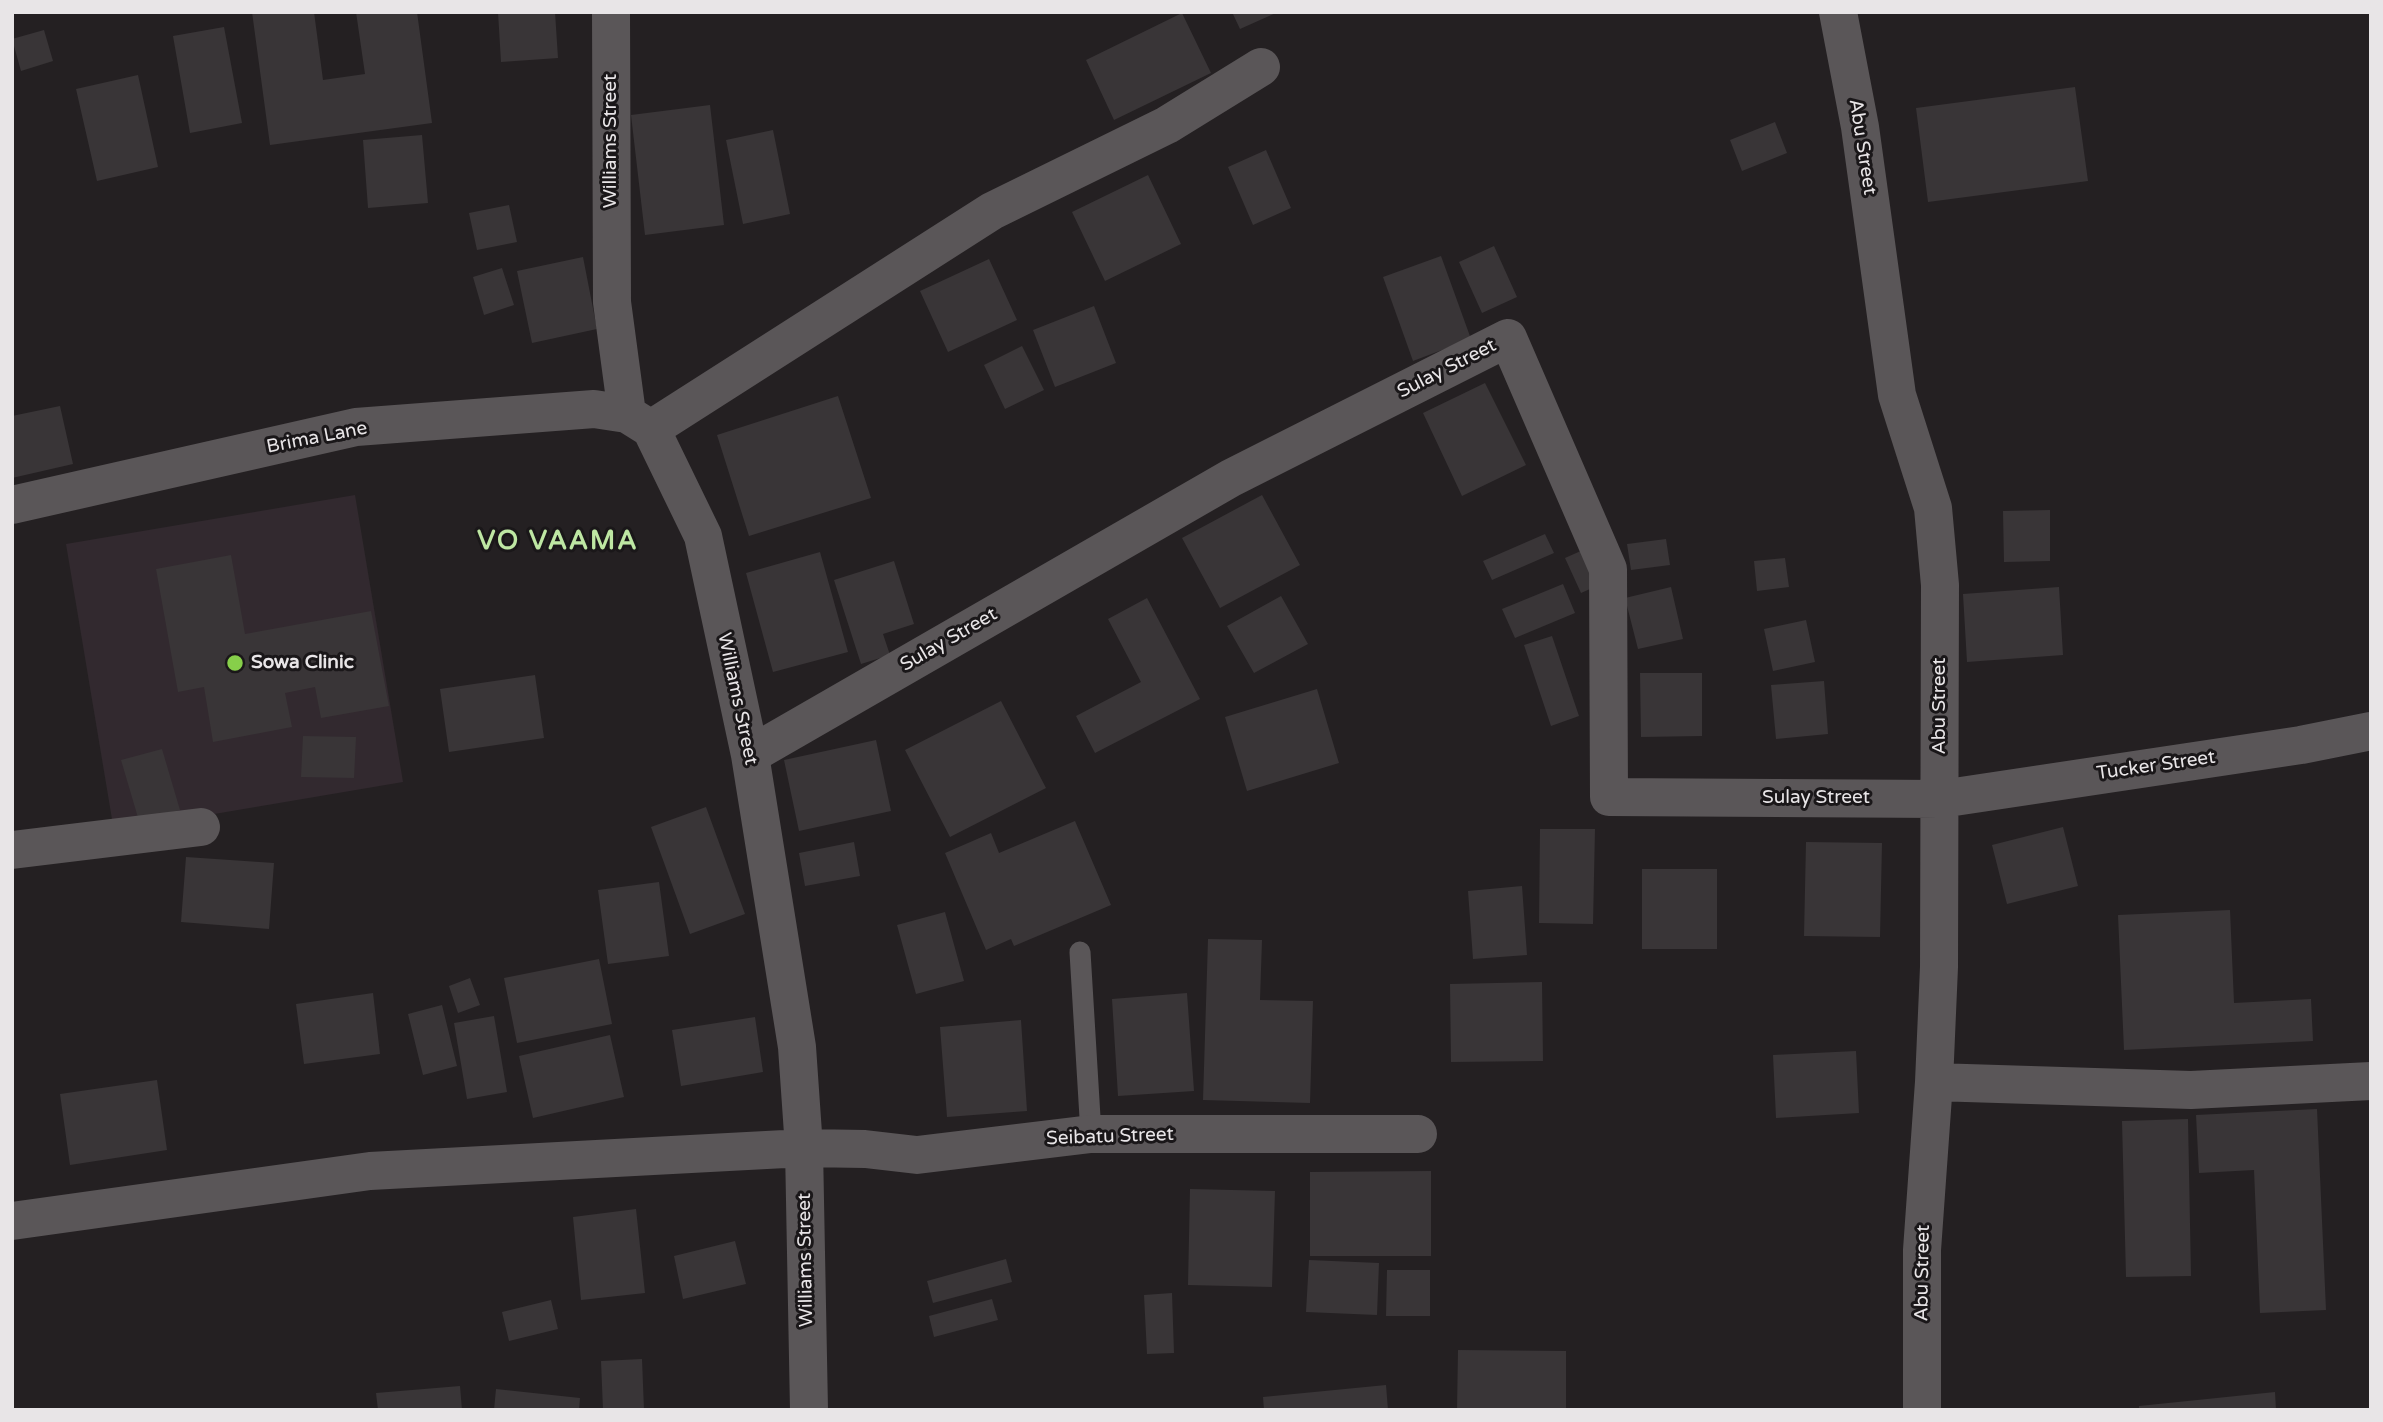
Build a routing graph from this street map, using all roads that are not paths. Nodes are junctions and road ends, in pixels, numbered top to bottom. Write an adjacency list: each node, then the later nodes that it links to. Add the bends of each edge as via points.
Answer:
1 (611, 12): 4 (street, Williams Street, via 612,302)
2 (1838, 12): 8 (street, Abu Street, via 1860,127 1897,395 1933,508 1940,584)
3 (1261, 66): 4 (street, via 1167,125 992,211)
4 (639, 422): 5 (street, Brima Lane, via 594,410 356,427); 7 (street, Williams Street, via 703,536)
5 (12, 505)
6 (2371, 730): 8 (street, Tucker Street, via 2301,745)
7 (750, 755): 8 (street, Sulay Street, via 1231,478 1508,338 1608,569 1609,797); 16 (street, Williams Street, via 797,1047)
8 (1941, 799): 13 (street, Abu Street)
9 (201, 827): 10 (street)
10 (12, 850)
11 (1080, 952): 14 (lane)
12 (2371, 1081): 13 (street, via 2191,1090)
13 (1934, 1082): 19 (street, Abu Street, via 1922,1250)
14 (1091, 1134): 15 (street, Seibatu Street); 16 (street, Seibatu Street, via 917,1155)
15 (1418, 1135)
16 (804, 1148): 17 (street, Seibatu Street, via 370,1171); 18 (street, Williams Street)
17 (12, 1222)
18 (809, 1410)
19 (1922, 1410)

